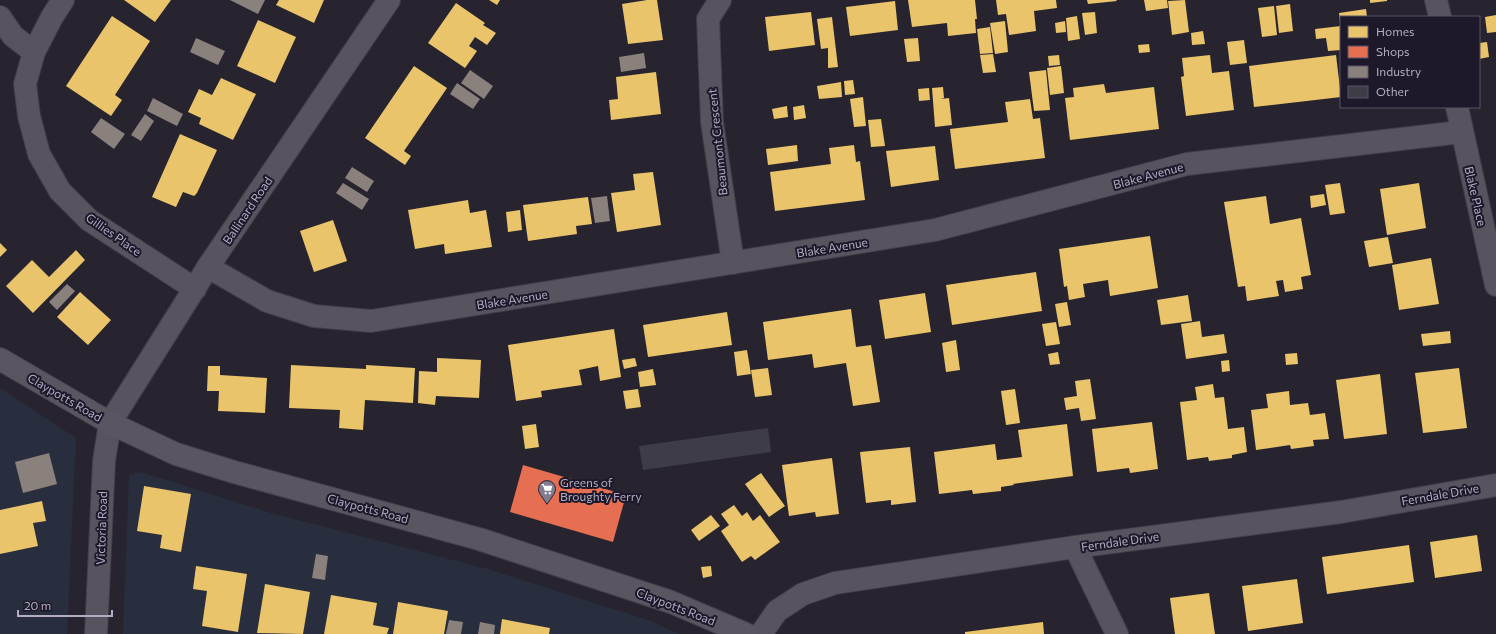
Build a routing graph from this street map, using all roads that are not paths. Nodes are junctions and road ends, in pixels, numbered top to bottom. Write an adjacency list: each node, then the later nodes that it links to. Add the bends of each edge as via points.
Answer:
1 (63, 0): 7 (street, Gillies Place)
2 (389, 0): 11 (street, Ballinard Road)
3 (720, 0): 10 (street, Beaumont Crescent, via 708,19 712,122)
4 (1436, 0): 5 (street)
5 (1440, 16)
6 (0, 17): 7 (street, via 13,36)
7 (34, 52): 13 (street, Gillies Place, via 25,84 29,116 39,154 60,191 90,220)
8 (1457, 108): 9 (street, Blake Place)
9 (1462, 132): 10 (street, Blake Avenue, via 1188,164 935,230); 12 (street, Blake Place)
10 (733, 263): 11 (street, Blake Avenue, via 371,321 314,316 267,301)
11 (208, 268): 13 (street, Ballinard Road)
12 (1496, 285)
13 (195, 289): 15 (street, Ballinard Road)
14 (0, 359): 15 (main road, Claypotts Road)
15 (110, 423): 18 (street, Victoria Road, via 104,461); 19 (main road, Claypotts Road, via 176,454 479,539 671,602)
16 (1496, 484): 17 (street, Ferndale Drive, via 1341,512)
17 (1075, 547): 20 (street, Ferndale Drive, via 835,583 803,594 777,611); 21 (street)
18 (96, 634)
19 (746, 634)
20 (762, 634)
21 (1117, 634)

